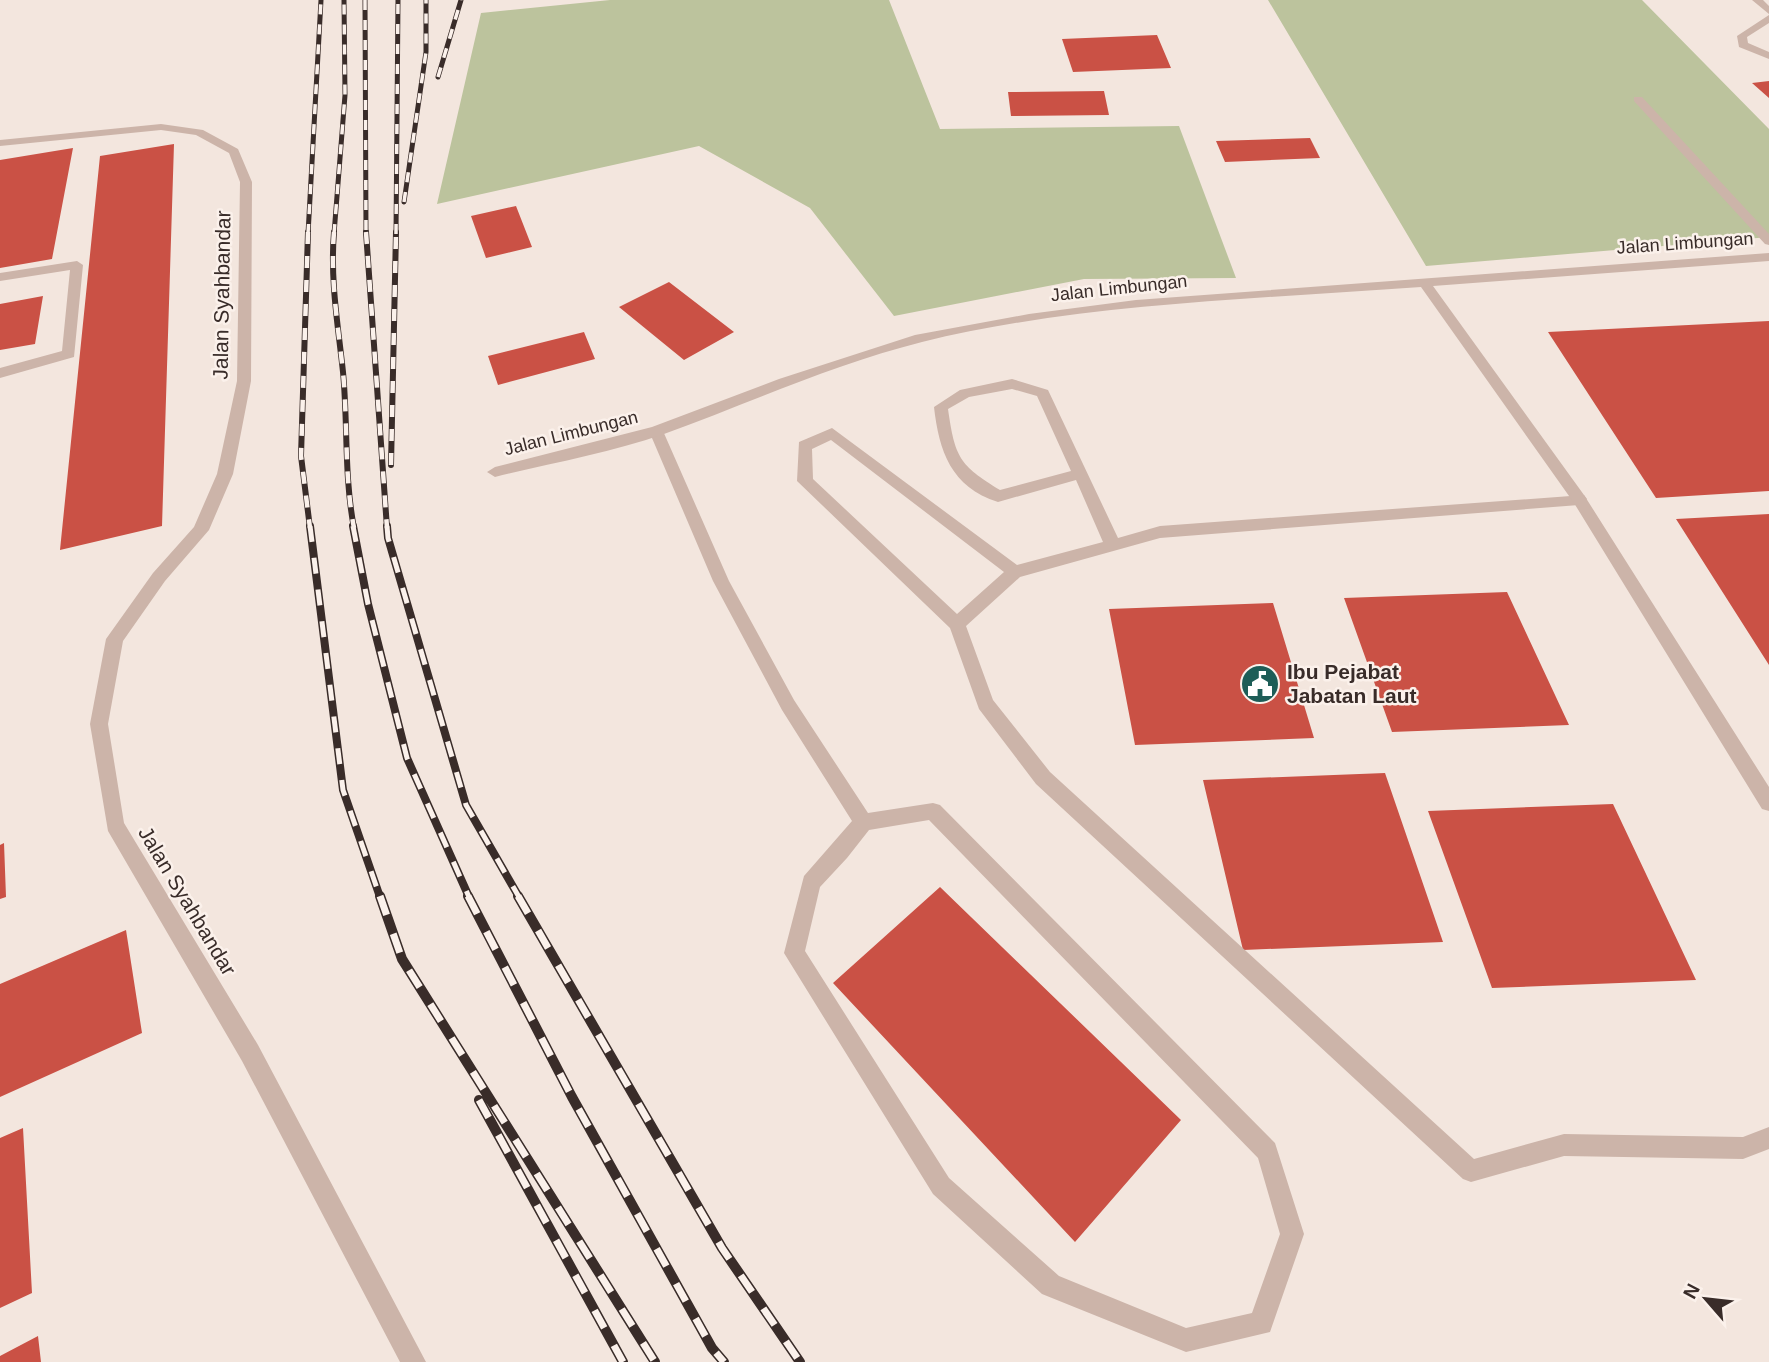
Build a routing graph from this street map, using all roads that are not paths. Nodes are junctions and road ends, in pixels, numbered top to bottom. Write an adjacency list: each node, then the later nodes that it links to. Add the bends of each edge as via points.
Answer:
1 (1757, 0): 2 (street)
2 (1769, 11)
3 (1769, 19): 4 (street, via 1742,36 1744,45)
4 (1769, 56)
5 (1638, 99): 7 (street)
6 (0, 143): 22 (street, Jalan Syahbandar, via 161,127 199,132 234,151 246,183 244,381 226,474 201,530 159,577 115,639 99,724 115,825 250,1053)
7 (1769, 241)
8 (1769, 257): 10 (street, Jalan Limbungan)
9 (0, 277): 11 (street, via 77,265 69,354)
10 (1423, 281): 12 (street, Jalan Limbungan, via 1136,304 920,338 784,382); 15 (street)
11 (0, 373)
12 (656, 431): 13 (street, Jalan Limbungan); 20 (street, via 727,592 788,705)
13 (495, 472)
14 (1080, 474): 14 (street, via 1043,393 1012,384 965,393 942,407 945,440 962,474 998,496); 16 (street)
15 (1579, 499): 16 (street, via 1160,532); 19 (street)
16 (1113, 545): 17 (street)
17 (1015, 572): 18 (street); 18 (street, via 832,433 804,446 805,481)
18 (957, 624): 21 (street, via 985,704 1043,778 1472,1171 1564,1145 1743,1148)
19 (1769, 803)
20 (863, 822): 20 (street, via 933,811 1267,1151 1292,1234 1261,1323 1186,1340 1051,1285 941,1186 794,953 811,882)
21 (1769, 1138)
22 (405, 1359)

